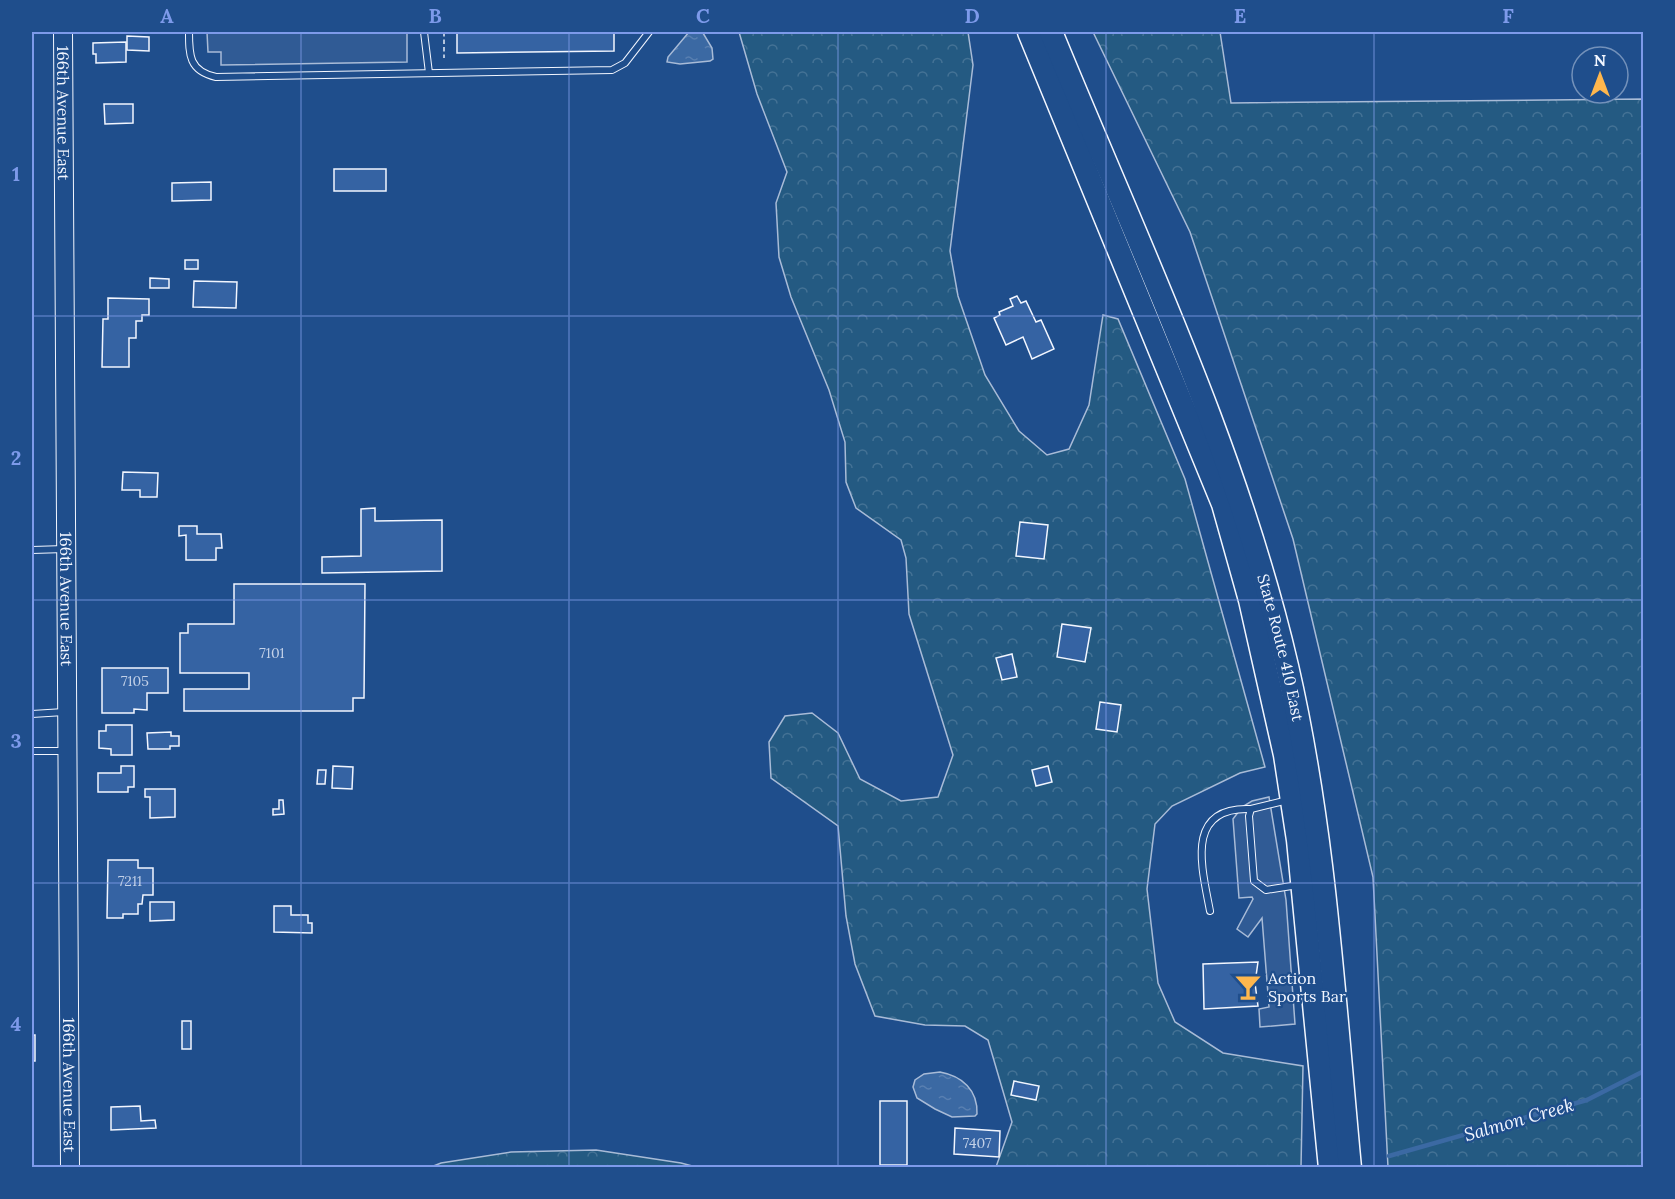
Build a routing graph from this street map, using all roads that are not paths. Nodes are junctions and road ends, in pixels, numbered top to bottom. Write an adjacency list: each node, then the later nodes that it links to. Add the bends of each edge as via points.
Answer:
1 (63, 32): 9 (street, 166th Avenue East)
2 (189, 32): 7 (lane, via 190,59 202,72 216,77)
3 (424, 32): 7 (lane)
4 (649, 32): 7 (lane, via 624,63 612,70)
5 (1026, 32): 8 (highway)
6 (1051, 32): 8 (highway)
7 (429, 73)
8 (1092, 158): 15 (highway, State Route 410 East, via 1223,504 1250,600); 21 (highway, State Route 410 East, via 1139,241 1231,473 1286,663 1318,846)
9 (66, 549): 10 (lane); 11 (street, 166th Avenue East)
10 (32, 550)
11 (67, 712): 12 (lane); 14 (street, 166th Avenue East)
12 (32, 714)
13 (32, 751): 14 (lane)
14 (67, 751): 19 (street, 166th Avenue East)
15 (1292, 799): 16 (lane); 17 (highway, State Route 410 East)
16 (1251, 808): 17 (lane, via 1254,881 1266,890); 18 (lane, via 1226,810 1206,831 1201,862)
17 (1303, 884): 20 (highway, State Route 410 East)
18 (1210, 911)
19 (70, 1167)
20 (1330, 1167)
21 (1350, 1167)

